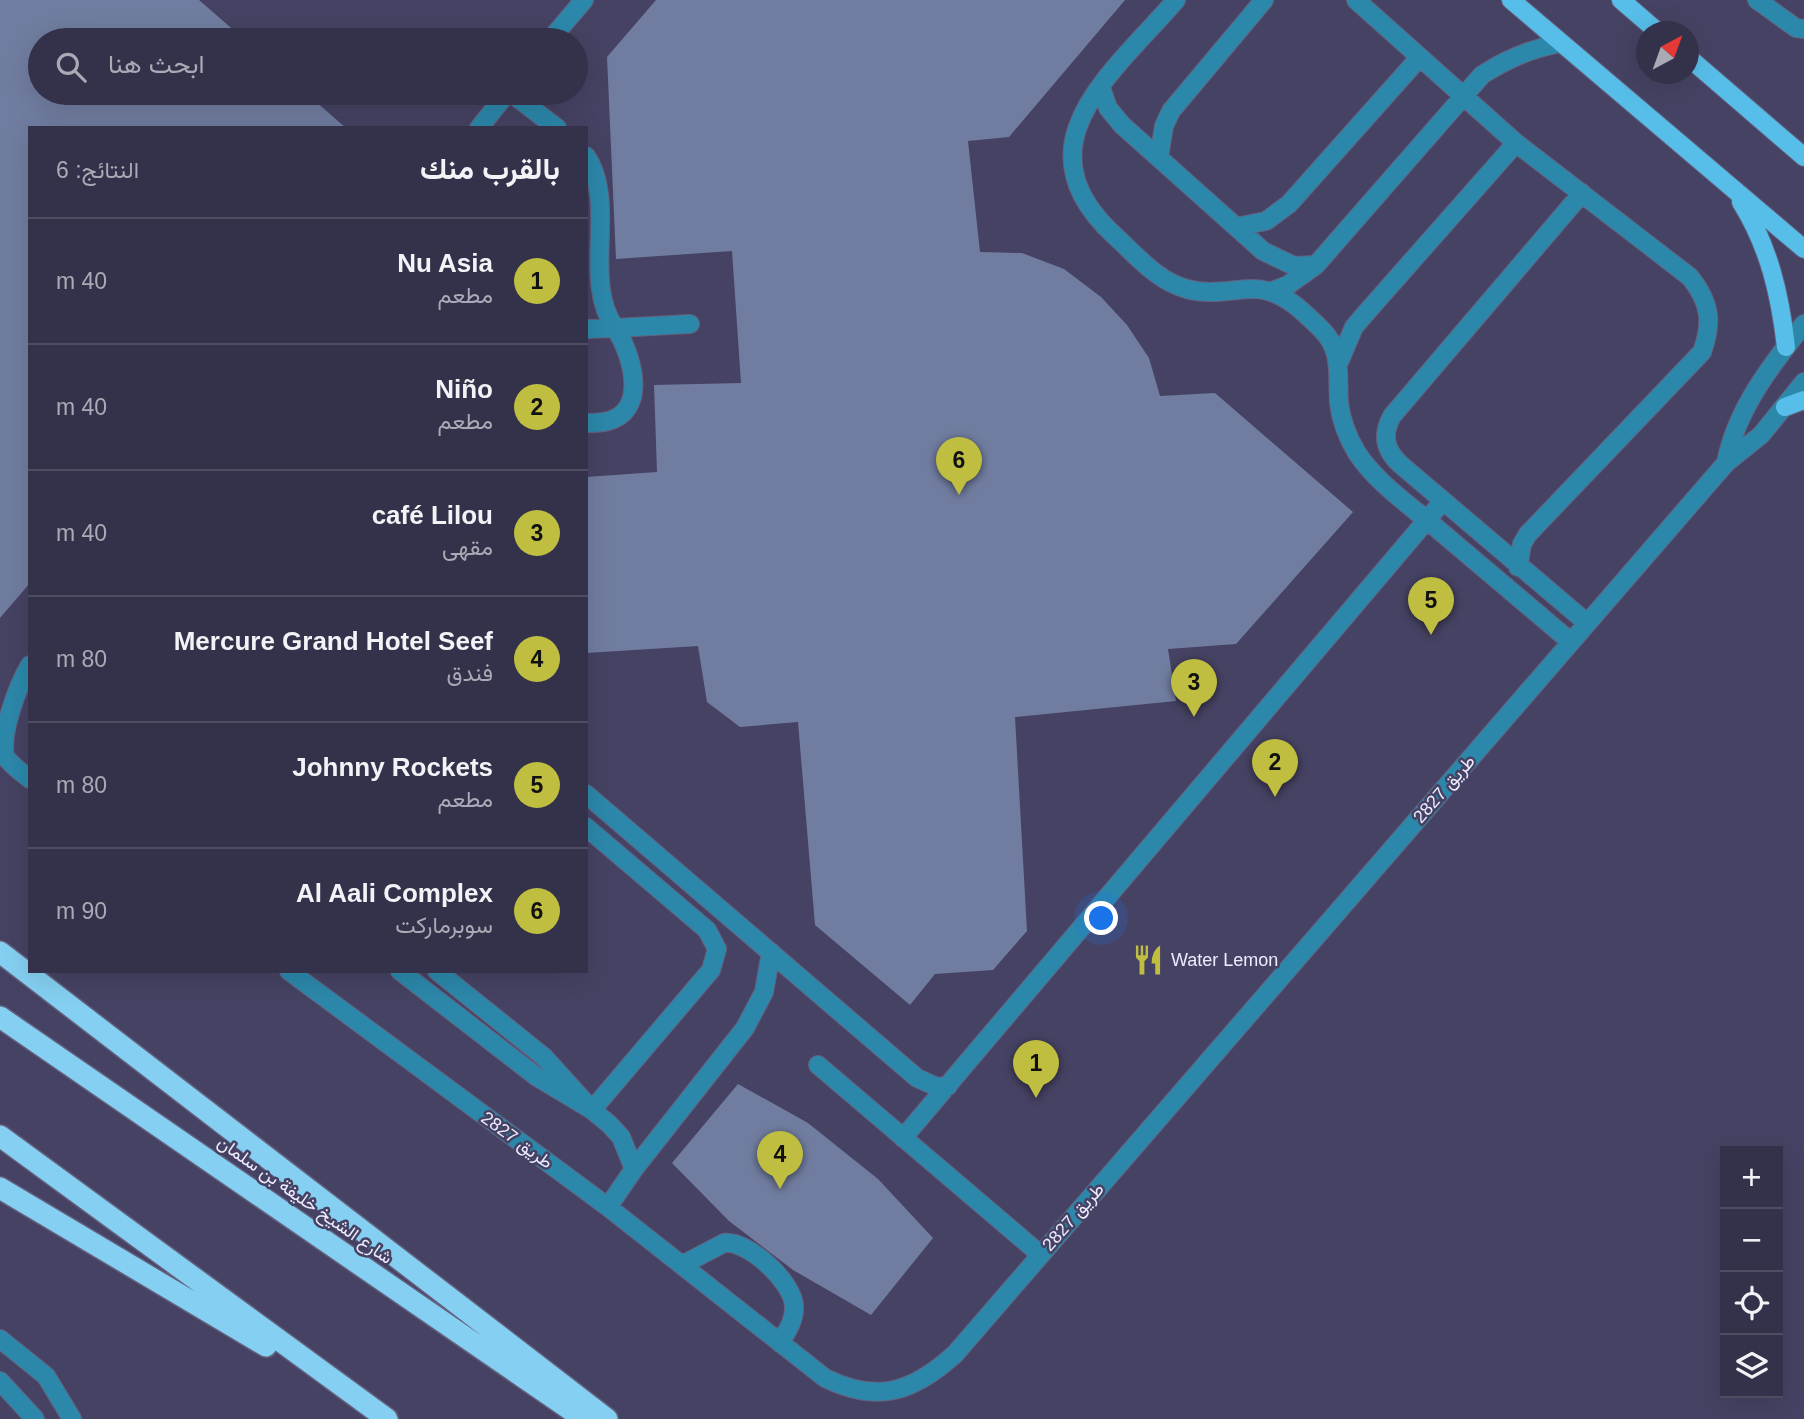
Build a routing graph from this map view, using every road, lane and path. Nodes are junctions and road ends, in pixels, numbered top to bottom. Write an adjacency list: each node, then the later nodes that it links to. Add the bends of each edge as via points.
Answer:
1 (584, 0): 9 (street)
2 (1175, 0): 14 (street)
3 (1264, 0): 22 (street, via 1171,111)
4 (1356, 0): 12 (street)
5 (1511, 0): 11 (main road)
6 (1621, 0): 8 (main road)
7 (1757, 0): 10 (street)
8 (1645, 21)
9 (560, 28)
10 (1804, 29)
11 (1560, 43): 15 (street, via 1532,48 1506,60); 24 (main road)
12 (1420, 57): 15 (street); 26 (street, via 1289,204 1266,221)
13 (1699, 66): 21 (main road)
14 (1101, 88): 22 (street, via 1114,117); 29 (street, via 1082,111 1074,140 1073,177 1088,210 1169,282 1203,292)
15 (1462, 95): 20 (street); 28 (street)
16 (498, 105): 18 (street)
17 (526, 105): 19 (street)
18 (480, 126)
19 (555, 126)
20 (1516, 143): 25 (street); 35 (street, via 1354,327)
21 (1804, 157)
22 (1159, 158): 26 (street)
23 (588, 162): 32 (street, via 597,191 603,300)
24 (1730, 184): 27 (main road); 34 (main road, via 1770,261)
25 (1582, 193): 41 (street, via 1387,426 1386,447 1392,456); 43 (street, via 1690,277 1710,312 1709,333 1689,368 1528,534)
26 (1236, 227): 28 (street, via 1272,258 1294,266)
27 (1804, 248)
28 (1316, 265): 29 (street)
29 (1272, 291): 35 (street, via 1330,338)
30 (690, 324): 32 (street)
31 (1804, 324): 34 (street, طريق 2827)
32 (615, 328): 33 (street); 39 (street, via 626,345 633,394 614,420)
33 (588, 329)
34 (1786, 346): 40 (street, طريق 2827, via 1739,418)
35 (1339, 362): 42 (street, via 1339,405 1357,452 1378,478)
36 (1804, 382): 38 (street, طريق 2827)
37 (1804, 400): 38 (main road)
38 (1785, 407): 40 (street, طريق 2827, via 1761,435)
39 (588, 423)
40 (1726, 463): 44 (street, طريق 2827)
41 (1443, 501): 42 (street); 43 (street)
42 (1427, 520): 45 (street); 65 (street)
43 (1518, 567): 44 (street)
44 (1587, 623): 45 (street, طريق 2827)
45 (1571, 642): 72 (street, طريق 2827)
46 (28, 669): 47 (street)
47 (0, 738): 48 (street, via 5,756)
48 (28, 777)
49 (588, 796): 50 (street)
50 (612, 816): 51 (street); 52 (street)
51 (591, 831): 53 (street)
52 (674, 869): 53 (street); 55 (street)
53 (658, 888): 66 (street, via 714,939 716,960)
54 (0, 952): 81 (highway)
55 (771, 952): 65 (street, via 916,1078 937,1087); 69 (street, via 756,1011)
56 (292, 973): 71 (street, طريق 2827)
57 (403, 973): 60 (street)
58 (439, 973): 59 (street)
59 (463, 992): 60 (street); 62 (street)
60 (449, 1009): 63 (street)
61 (0, 1017): 80 (highway, شارع الشيخ خليفة بن سلمان)
62 (526, 1041): 63 (street); 66 (street)
63 (512, 1058): 66 (street)
64 (818, 1065): 68 (street)
65 (948, 1086): 68 (street)
66 (592, 1110): 69 (street, via 621,1137)
67 (0, 1136): 77 (highway)
68 (903, 1138): 72 (street)
69 (634, 1169): 71 (street)
70 (0, 1188): 77 (highway)
71 (608, 1207): 73 (street, طريق 2827)
72 (1041, 1255): 75 (street, طريق 2827, via 955,1354 923,1380 904,1388 864,1392 844,1387)
73 (682, 1265): 75 (street, طريق 2827); 75 (street, via 724,1243 746,1248 778,1275 792,1294 793,1317)
74 (0, 1339): 79 (street, via 46,1377)
75 (780, 1343)
76 (0, 1381): 78 (street)
77 (381, 1414)
78 (35, 1419)
79 (72, 1419)
80 (584, 1419)
81 (607, 1419)

